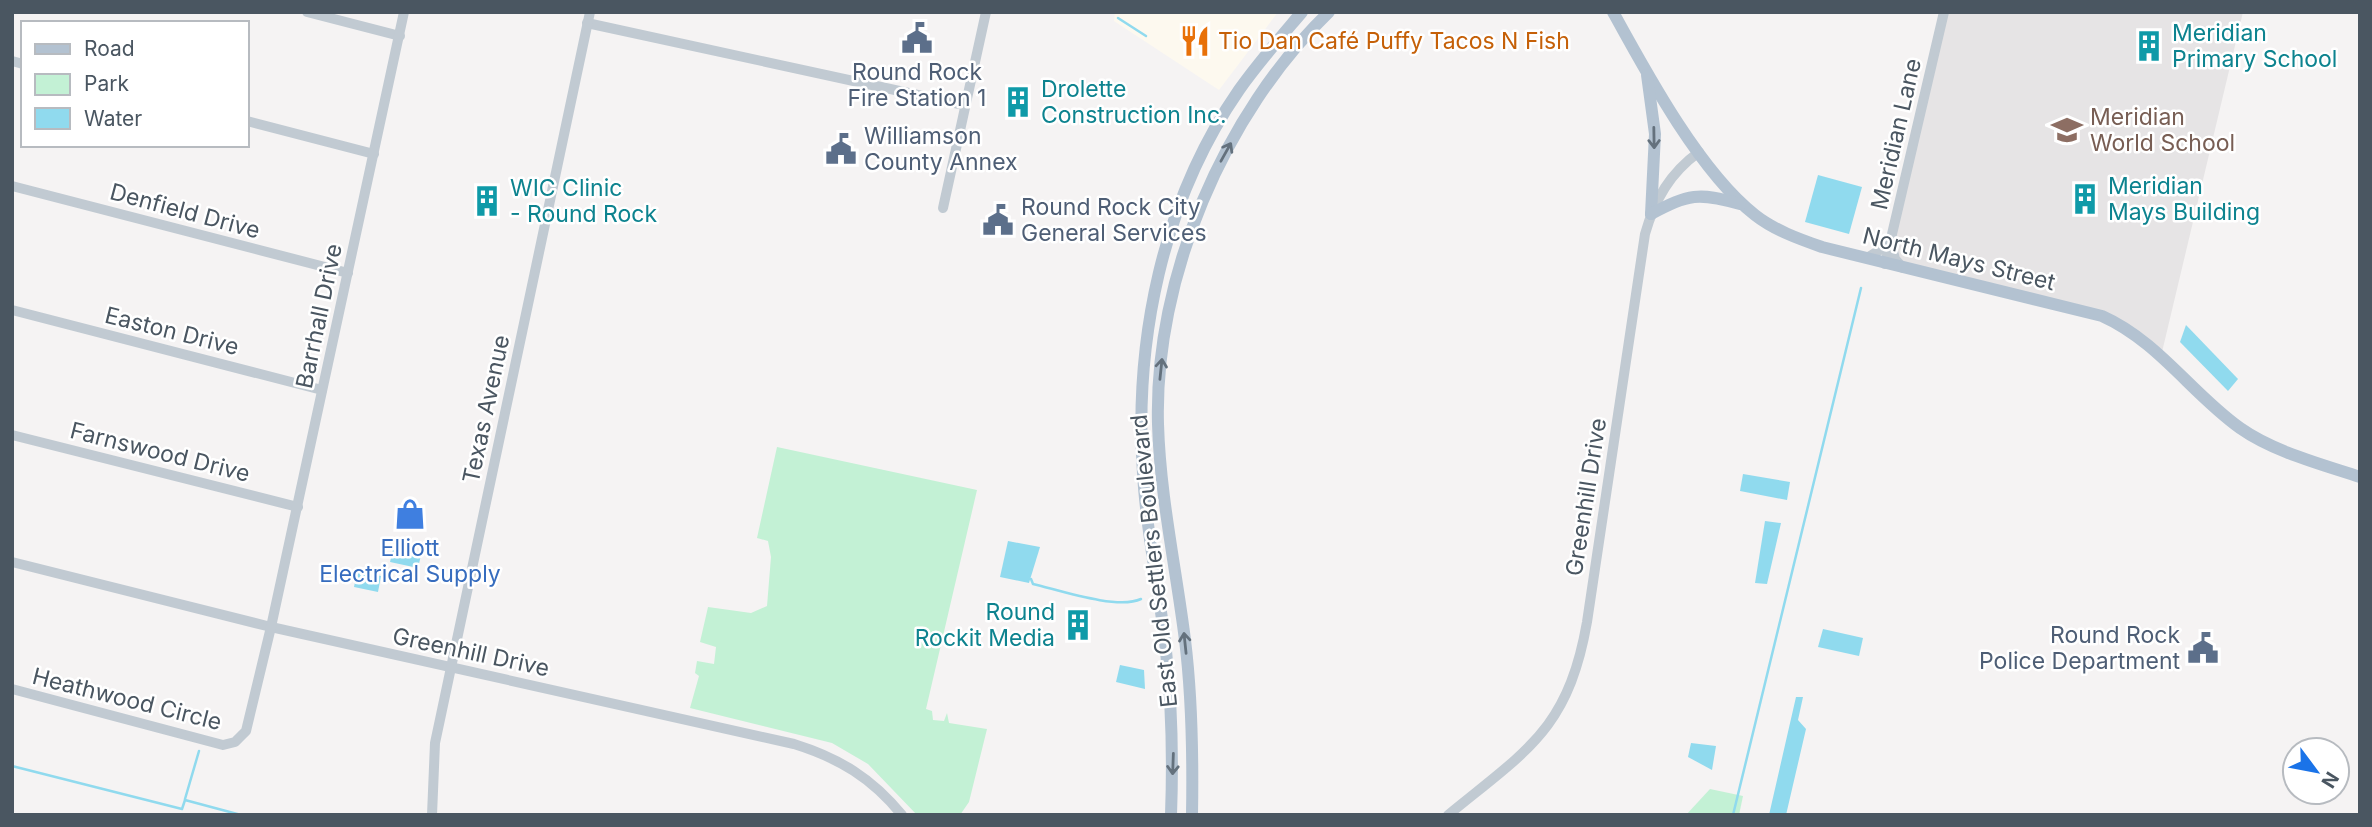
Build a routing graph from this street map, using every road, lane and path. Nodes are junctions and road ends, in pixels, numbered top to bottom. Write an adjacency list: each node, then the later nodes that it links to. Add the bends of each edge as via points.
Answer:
1 (307, 12): 9 (street)
2 (404, 12): 9 (street, Barrhall Drive)
3 (986, 12): 11 (street)
4 (1302, 12): 35 (main road, East Old Settlers Boulevard, one-way to 35, via 1226,110 1176,215 1152,300 1141,386 1143,474 1172,712)
5 (1613, 12): 10 (main road, North Mays Street)
6 (1944, 12): 19 (street, Meridian Lane)
7 (1321, 15): 36 (main road, East Old Settlers Boulevard, one-way to 7, via 1185,643 1158,422 1166,329 1189,238 1221,161 1266,86)
8 (589, 18): 11 (street); 31 (street, Texas Avenue)
9 (400, 36): 14 (street, Barrhall Drive)
10 (1647, 70): 13 (main road, North Mays Street); 18 (main road, one-way to 18, via 1655,134)
11 (964, 105): 17 (street)
12 (248, 121): 14 (street)
13 (1699, 152): 16 (main road, North Mays Street, via 1721,184); 18 (street, Greenhill Drive, via 1670,179)
14 (374, 154): 23 (street, Barrhall Drive)
15 (12, 186): 23 (street, Denfield Drive)
16 (1744, 205): 18 (main road, via 1685,196); 20 (main road, North Mays Street, via 1794,238)
17 (943, 208)
18 (1651, 214): 37 (street, Greenhill Drive, via 1574,680 1538,739)
19 (1891, 243): 20 (street); 21 (street, Meridian Lane); 22 (street)
20 (1867, 258): 21 (main road, North Mays Street)
21 (1885, 264): 22 (main road, North Mays Street)
22 (1903, 269): 27 (main road, North Mays Street, via 2117,323 2144,341 2242,430)
23 (348, 273): 25 (street, Barrhall Drive)
24 (12, 310): 25 (street, Easton Drive)
25 (323, 390): 28 (street, Barrhall Drive)
26 (12, 435): 28 (street, Farnswood Drive)
27 (2360, 477)
28 (298, 507): 30 (street, Barrhall Drive)
29 (12, 562): 30 (street, Greenhill Drive)
30 (271, 628): 31 (street, Greenhill Drive); 32 (street, Heathwood Circle, via 246,731 228,744)
31 (452, 667): 33 (street, Texas Avenue, via 435,743); 34 (street, Greenhill Drive, via 819,752 858,773)
32 (12, 689)
33 (432, 815)
34 (902, 815)
35 (1171, 815)
36 (1192, 815)
37 (1448, 815)

